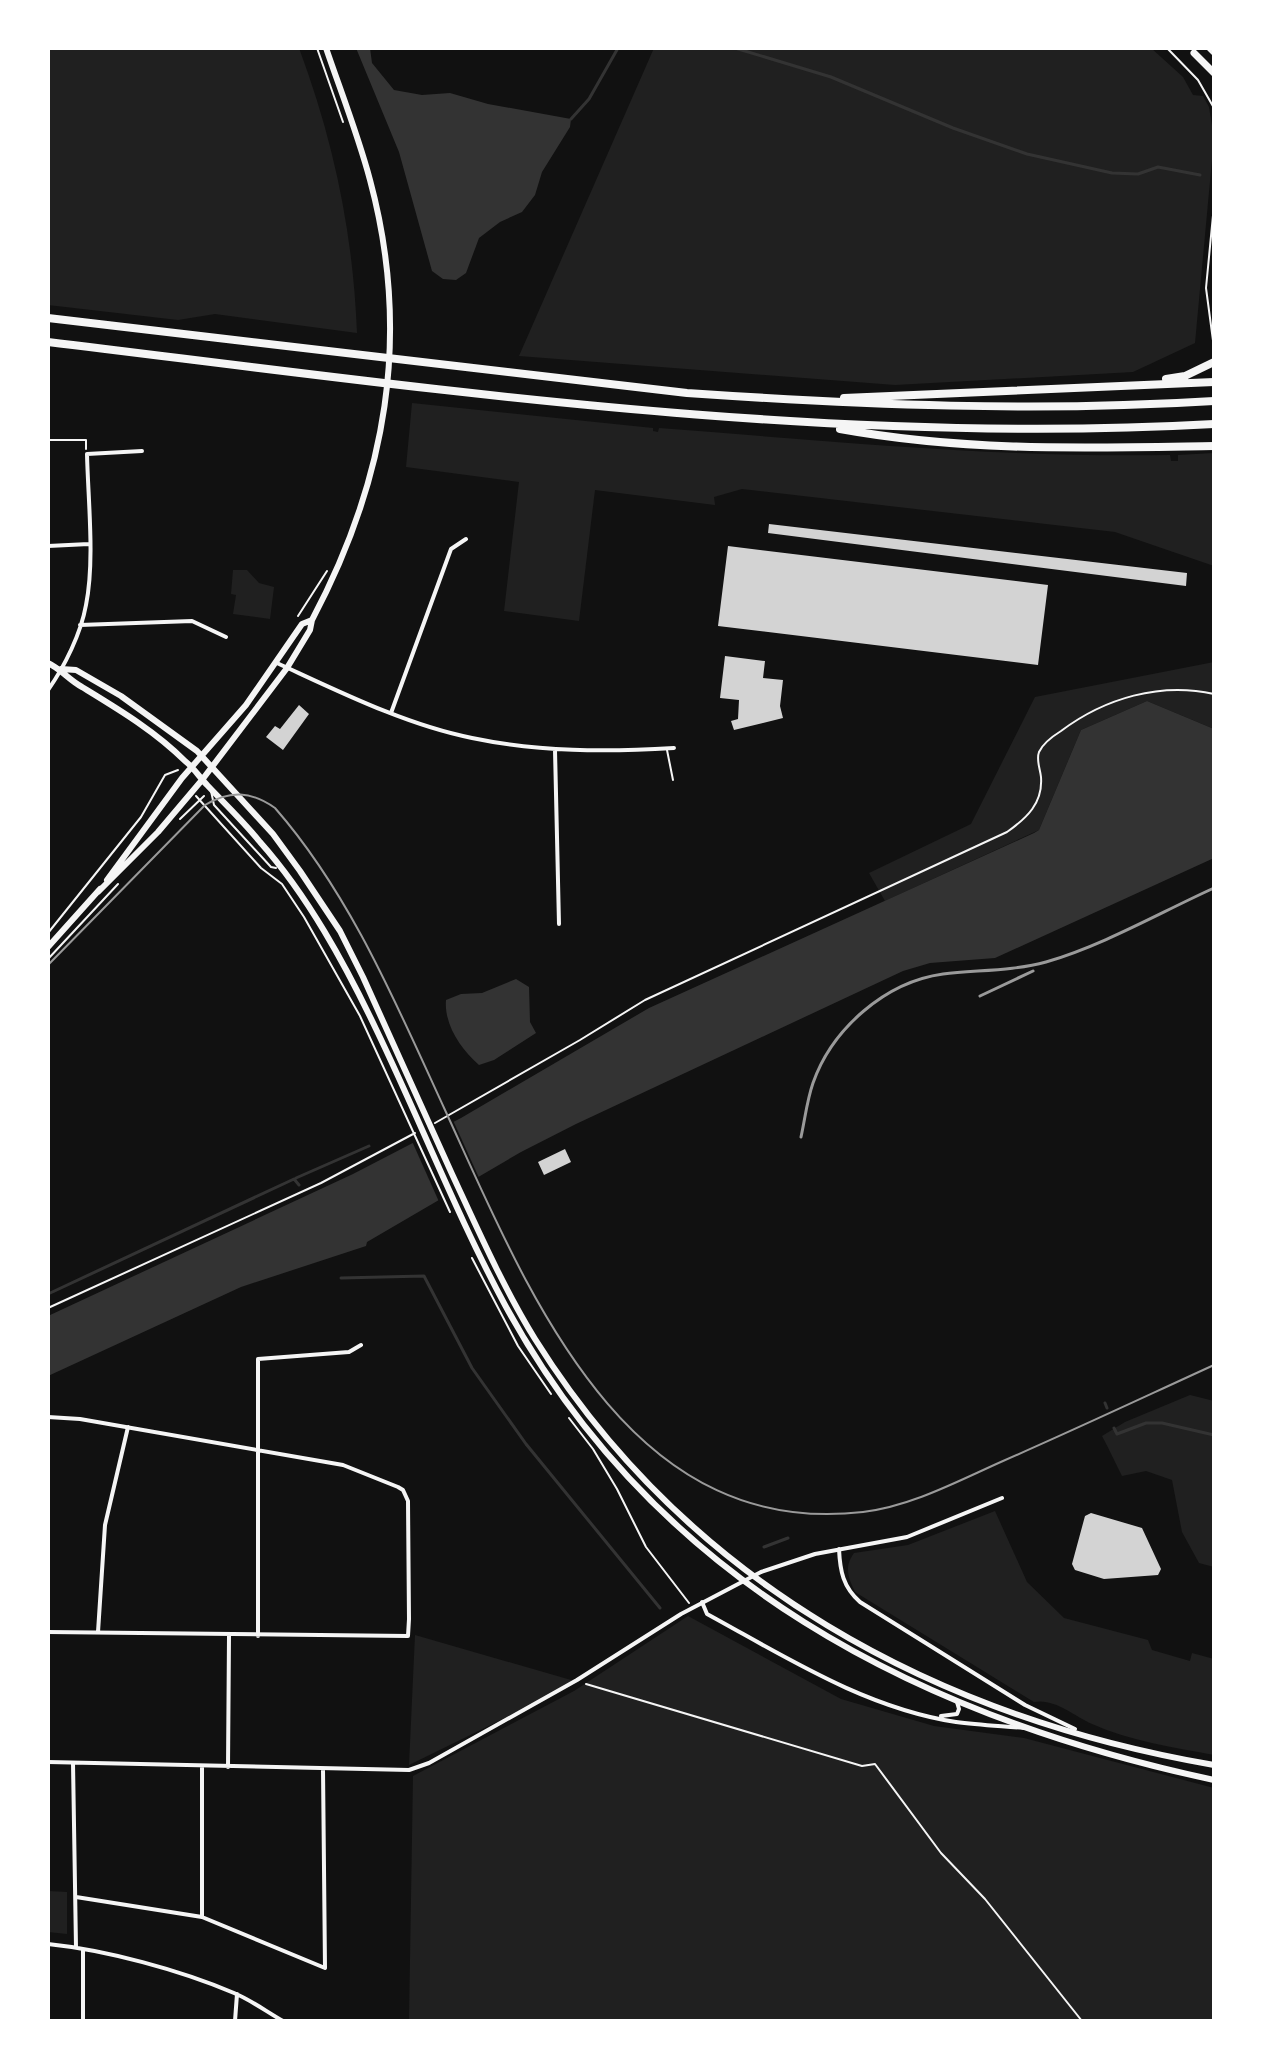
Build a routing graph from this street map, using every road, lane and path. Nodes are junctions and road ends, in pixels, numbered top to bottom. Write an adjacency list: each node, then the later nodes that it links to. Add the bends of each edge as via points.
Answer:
1 (317, 48): 7 (path)
2 (326, 48): 28 (street, via 381,224 390,334 373,469 358,521)
3 (1167, 48): 6 (path, via 1198,80)
4 (1194, 53): 5 (highway)
5 (1214, 73)
6 (1214, 108)
7 (343, 122)
8 (1214, 205): 11 (path, via 1206,288)
9 (48, 318): 15 (highway, via 635,387)
10 (48, 342): 17 (highway, via 575,404)
11 (1214, 348)
12 (1214, 362): 14 (highway, via 1185,376)
13 (1214, 382): 14 (highway)
14 (1126, 386): 15 (highway)
15 (791, 400): 16 (highway, via 978,407)
16 (1214, 401)
17 (808, 424): 18 (highway, via 1006,431); 20 (highway, via 978,446)
18 (1214, 424)
19 (48, 440): 22 (path, via 86,440)
20 (1211, 446)
21 (142, 451): 22 (street)
22 (87, 454): 24 (street)
23 (466, 539): 37 (street, via 451,549)
24 (89, 544): 25 (street); 29 (street)
25 (48, 546)
26 (330, 565): 27 (path)
27 (298, 617)
28 (312, 620): 32 (street, via 302,624); 33 (street)
29 (80, 625): 30 (street, via 192,621); 34 (street)
30 (226, 637)
31 (48, 663): 34 (street)
32 (277, 663): 33 (street); 41 (street)
33 (287, 668): 37 (street); 43 (street)
34 (61, 669): 35 (street); 41 (street, via 76,670 121,696); 42 (street)
35 (48, 690)
36 (1214, 694): 54 (path, via 1144,692 1096,709 1042,747 1036,804 1007,832 645,1000)
37 (391, 713): 40 (street, via 470,738)
38 (667, 748): 39 (street); 40 (street); 46 (lane)
39 (674, 748)
40 (555, 750): 50 (street)
41 (202, 757): 42 (street); 43 (street)
42 (192, 768): 45 (street); 48 (street)
43 (211, 768): 45 (street); 54 (street, via 273,834 340,931)
44 (177, 772): 51 (path, via 165,775 141,817)
45 (202, 780): 48 (street); 55 (street, via 280,867 352,981)
46 (673, 780)
47 (200, 801): 56 (path, via 282,884 304,917 360,1016)
48 (98, 892): 52 (street)
49 (94, 909): 53 (path)
50 (559, 924)
51 (48, 933)
52 (48, 947)
53 (48, 959)
54 (429, 1122): 75 (street, via 515,1304 561,1378 648,1485 689,1525 763,1585 902,1668)
55 (419, 1128): 57 (path, via 321,1183); 72 (street, via 526,1341 574,1412 641,1491 754,1590 869,1662)
56 (446, 1205)
57 (48, 1308)
58 (361, 1345): 62 (street, via 349,1352 258,1359)
59 (48, 1417): 60 (street)
60 (128, 1427): 62 (street); 68 (street, via 105,1525)
61 (593, 1449): 66 (path, via 646,1547)
62 (259, 1450): 70 (street); 70 (street, via 343,1465 403,1490 408,1501 408,1636)
63 (1002, 1498): 64 (street, via 907,1537)
64 (839, 1549): 65 (street, via 761,1572); 75 (street, via 842,1578 860,1602 1025,1705)
65 (702, 1602): 66 (street); 73 (street, via 707,1614 828,1680)
66 (692, 1608): 71 (street)
67 (48, 1632): 68 (street)
68 (98, 1632): 69 (street)
69 (229, 1636): 70 (street); 80 (street)
70 (258, 1636)
71 (577, 1680): 81 (street, via 429,1763 409,1770); 91 (path, via 862,1766 875,1764 941,1853 985,1899)
72 (957, 1702): 73 (street, via 957,1714); 74 (street)
73 (935, 1716): 74 (street)
74 (1032, 1729): 82 (street)
75 (1095, 1739): 78 (street)
76 (48, 1762): 77 (street)
77 (73, 1763): 79 (street); 83 (street)
78 (1214, 1765)
79 (202, 1766): 80 (street); 84 (street)
80 (228, 1767): 81 (street)
81 (323, 1769): 84 (street, via 325,1968)
82 (1214, 1780)
83 (76, 1897): 84 (street); 86 (street)
84 (202, 1917)
85 (48, 1944): 86 (street)
86 (80, 1948): 87 (street); 88 (street)
87 (237, 1994): 89 (street); 90 (street)
88 (83, 2021)
89 (235, 2021)
90 (283, 2021)
91 (1082, 2021)

